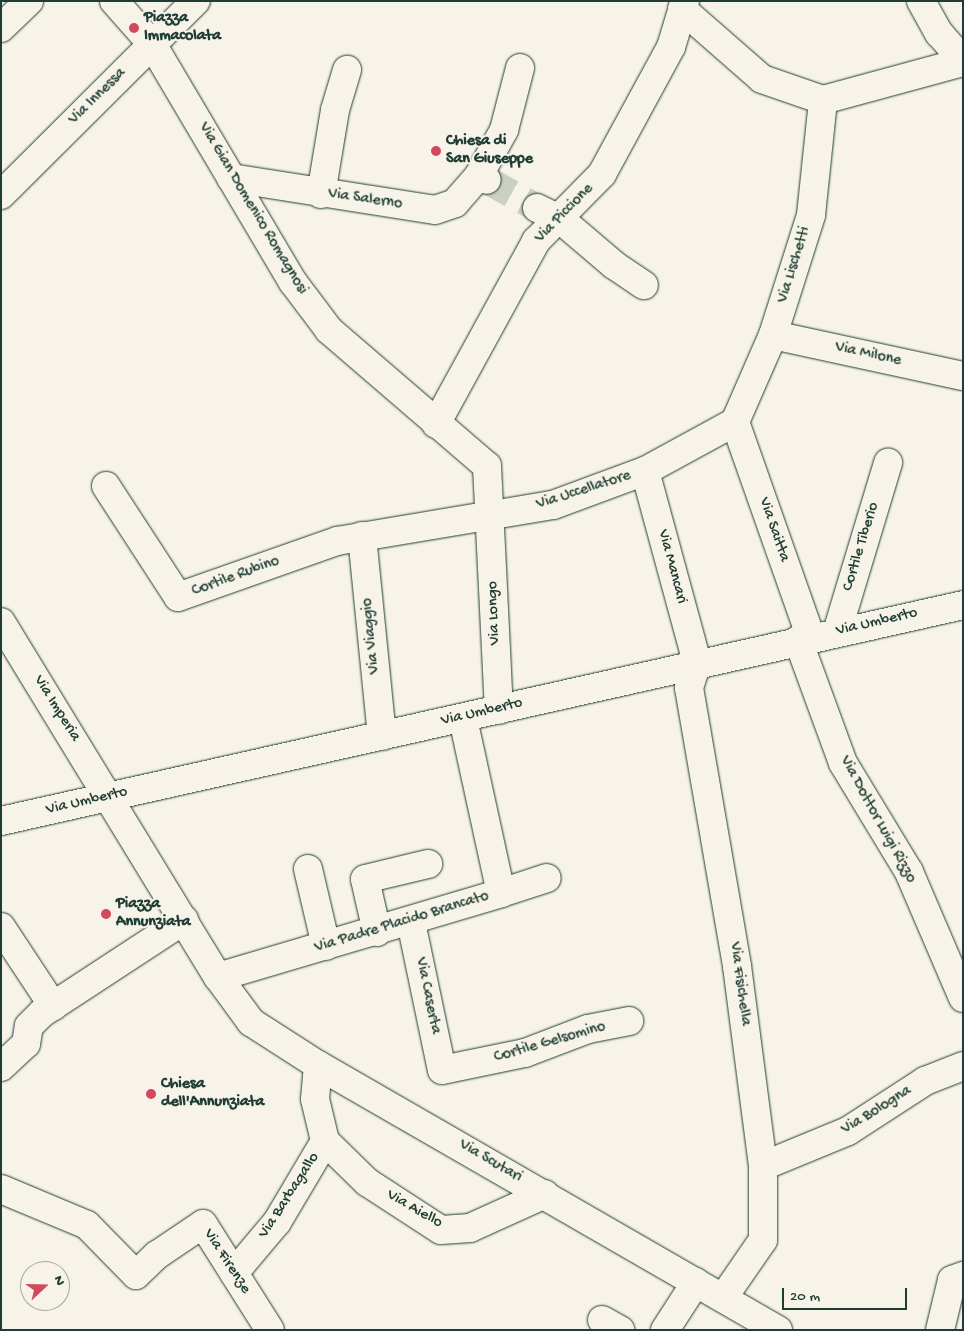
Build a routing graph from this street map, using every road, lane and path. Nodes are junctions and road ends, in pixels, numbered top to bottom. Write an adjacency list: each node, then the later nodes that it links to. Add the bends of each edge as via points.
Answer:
1 (29, 1): 6 (street)
2 (114, 1): 7 (street, Via Gian Domenico Romagnosi)
3 (196, 1): 7 (street, Via Innessa)
4 (921, 1): 8 (street, via 939,33)
5 (684, 5): 11 (street, via 762,79); 15 (street, Via Piccione, via 671,47 602,174)
6 (1, 28)
7 (152, 44): 12 (street, Via Gian Domenico Romagnosi); 13 (street, Via Innessa)
8 (963, 62): 11 (street)
9 (520, 68): 14 (street, Via Salerno, via 504,130 482,179 455,203 435,210)
10 (347, 70): 14 (street, via 335,110)
11 (823, 100): 17 (street, Via Lischetti, via 810,216)
12 (231, 178): 14 (street, Via Salerno); 20 (street, Via Gian Domenico Romagnosi, via 293,282 329,330)
13 (1, 194)
14 (321, 194)
15 (549, 213): 16 (street); 20 (street, Via Piccione)
16 (644, 286)
17 (773, 335): 18 (street, Via Milone); 19 (street, Via Lischetti)
18 (963, 376)
19 (734, 422): 22 (street, Via Uccellatore); 29 (street, Via Saitta)
20 (436, 424): 24 (street, Via Gian Domenico Romagnosi, via 488,466)
21 (888, 463): 28 (street, Cortile Tiberio)
22 (645, 471): 24 (street, Via Uccellatore, via 553,504); 30 (street, Via Mancari)
23 (106, 486): 25 (street, Cortile Rubino, via 178,597 337,541)
24 (491, 517): 25 (street, Via Uccellatore); 31 (street, Via Longo)
25 (362, 536): 33 (street, Via Viaggio)
26 (963, 605): 28 (street, Via Umberto)
27 (1, 622): 34 (street, Via Imperia)
28 (837, 632): 29 (street, Via Umberto)
29 (805, 639): 30 (street, Via Umberto); 46 (street, Via Dottor Luigi Rizzo, via 843,763 909,872)
30 (696, 663): 31 (street, Via Umberto); 54 (street, Via Fisichella, via 688,688 737,966)
31 (499, 710): 32 (street, Via Umberto)
32 (463, 718): 33 (street, Via Umberto); 39 (street, Via Padre Placido Brancato)
33 (382, 736): 34 (street, Via Umberto)
34 (111, 797): 35 (street, Via Umberto); 40 (street, Via Imperia)
35 (1, 821)
36 (428, 864): 43 (street, via 365,879)
37 (308, 869): 44 (street)
38 (547, 878): 39 (street)
39 (501, 893): 41 (street, Via Padre Placido Brancato)
40 (184, 920): 45 (street, Via Scutari); 47 (street)
41 (411, 922): 43 (street, Via Padre Placido Brancato); 52 (street, Via Caserta)
42 (1, 927): 47 (street)
43 (377, 932): 44 (street, Via Padre Placido Brancato)
44 (326, 946): 45 (street, Via Padre Placido Brancato)
45 (218, 976): 50 (street, Via Scutari, via 251,1022)
46 (963, 998)
47 (53, 1006): 49 (street, via 29,1026 26,1044)
48 (629, 1021): 52 (street, Cortile Gelsomino, via 588,1028 525,1053)
49 (5, 1065)
50 (318, 1065): 53 (street, via 315,1099); 56 (street, Via Scutari)
51 (963, 1066): 54 (street, Via Bologna, via 925,1081 848,1131)
52 (442, 1070)
53 (326, 1141): 56 (street, Via Aiello, via 367,1182 441,1230 470,1228); 57 (street, Via Barbagallo, via 276,1222)
54 (763, 1166): 60 (street, Via Fisichella, via 763,1240)
55 (1, 1189): 57 (street, Via Firenze, via 87,1225 136,1275 157,1255 203,1224)
56 (545, 1194): 59 (street, Via Scutari)
57 (234, 1273): 61 (street, Via Firenze)
58 (963, 1276): 64 (street, via 952,1280)
59 (696, 1282): 60 (street, Via Scutari); 62 (street)
60 (724, 1298): 63 (street, Via Scutari)
61 (270, 1330)
62 (665, 1330)
63 (778, 1330)
64 (940, 1330)

